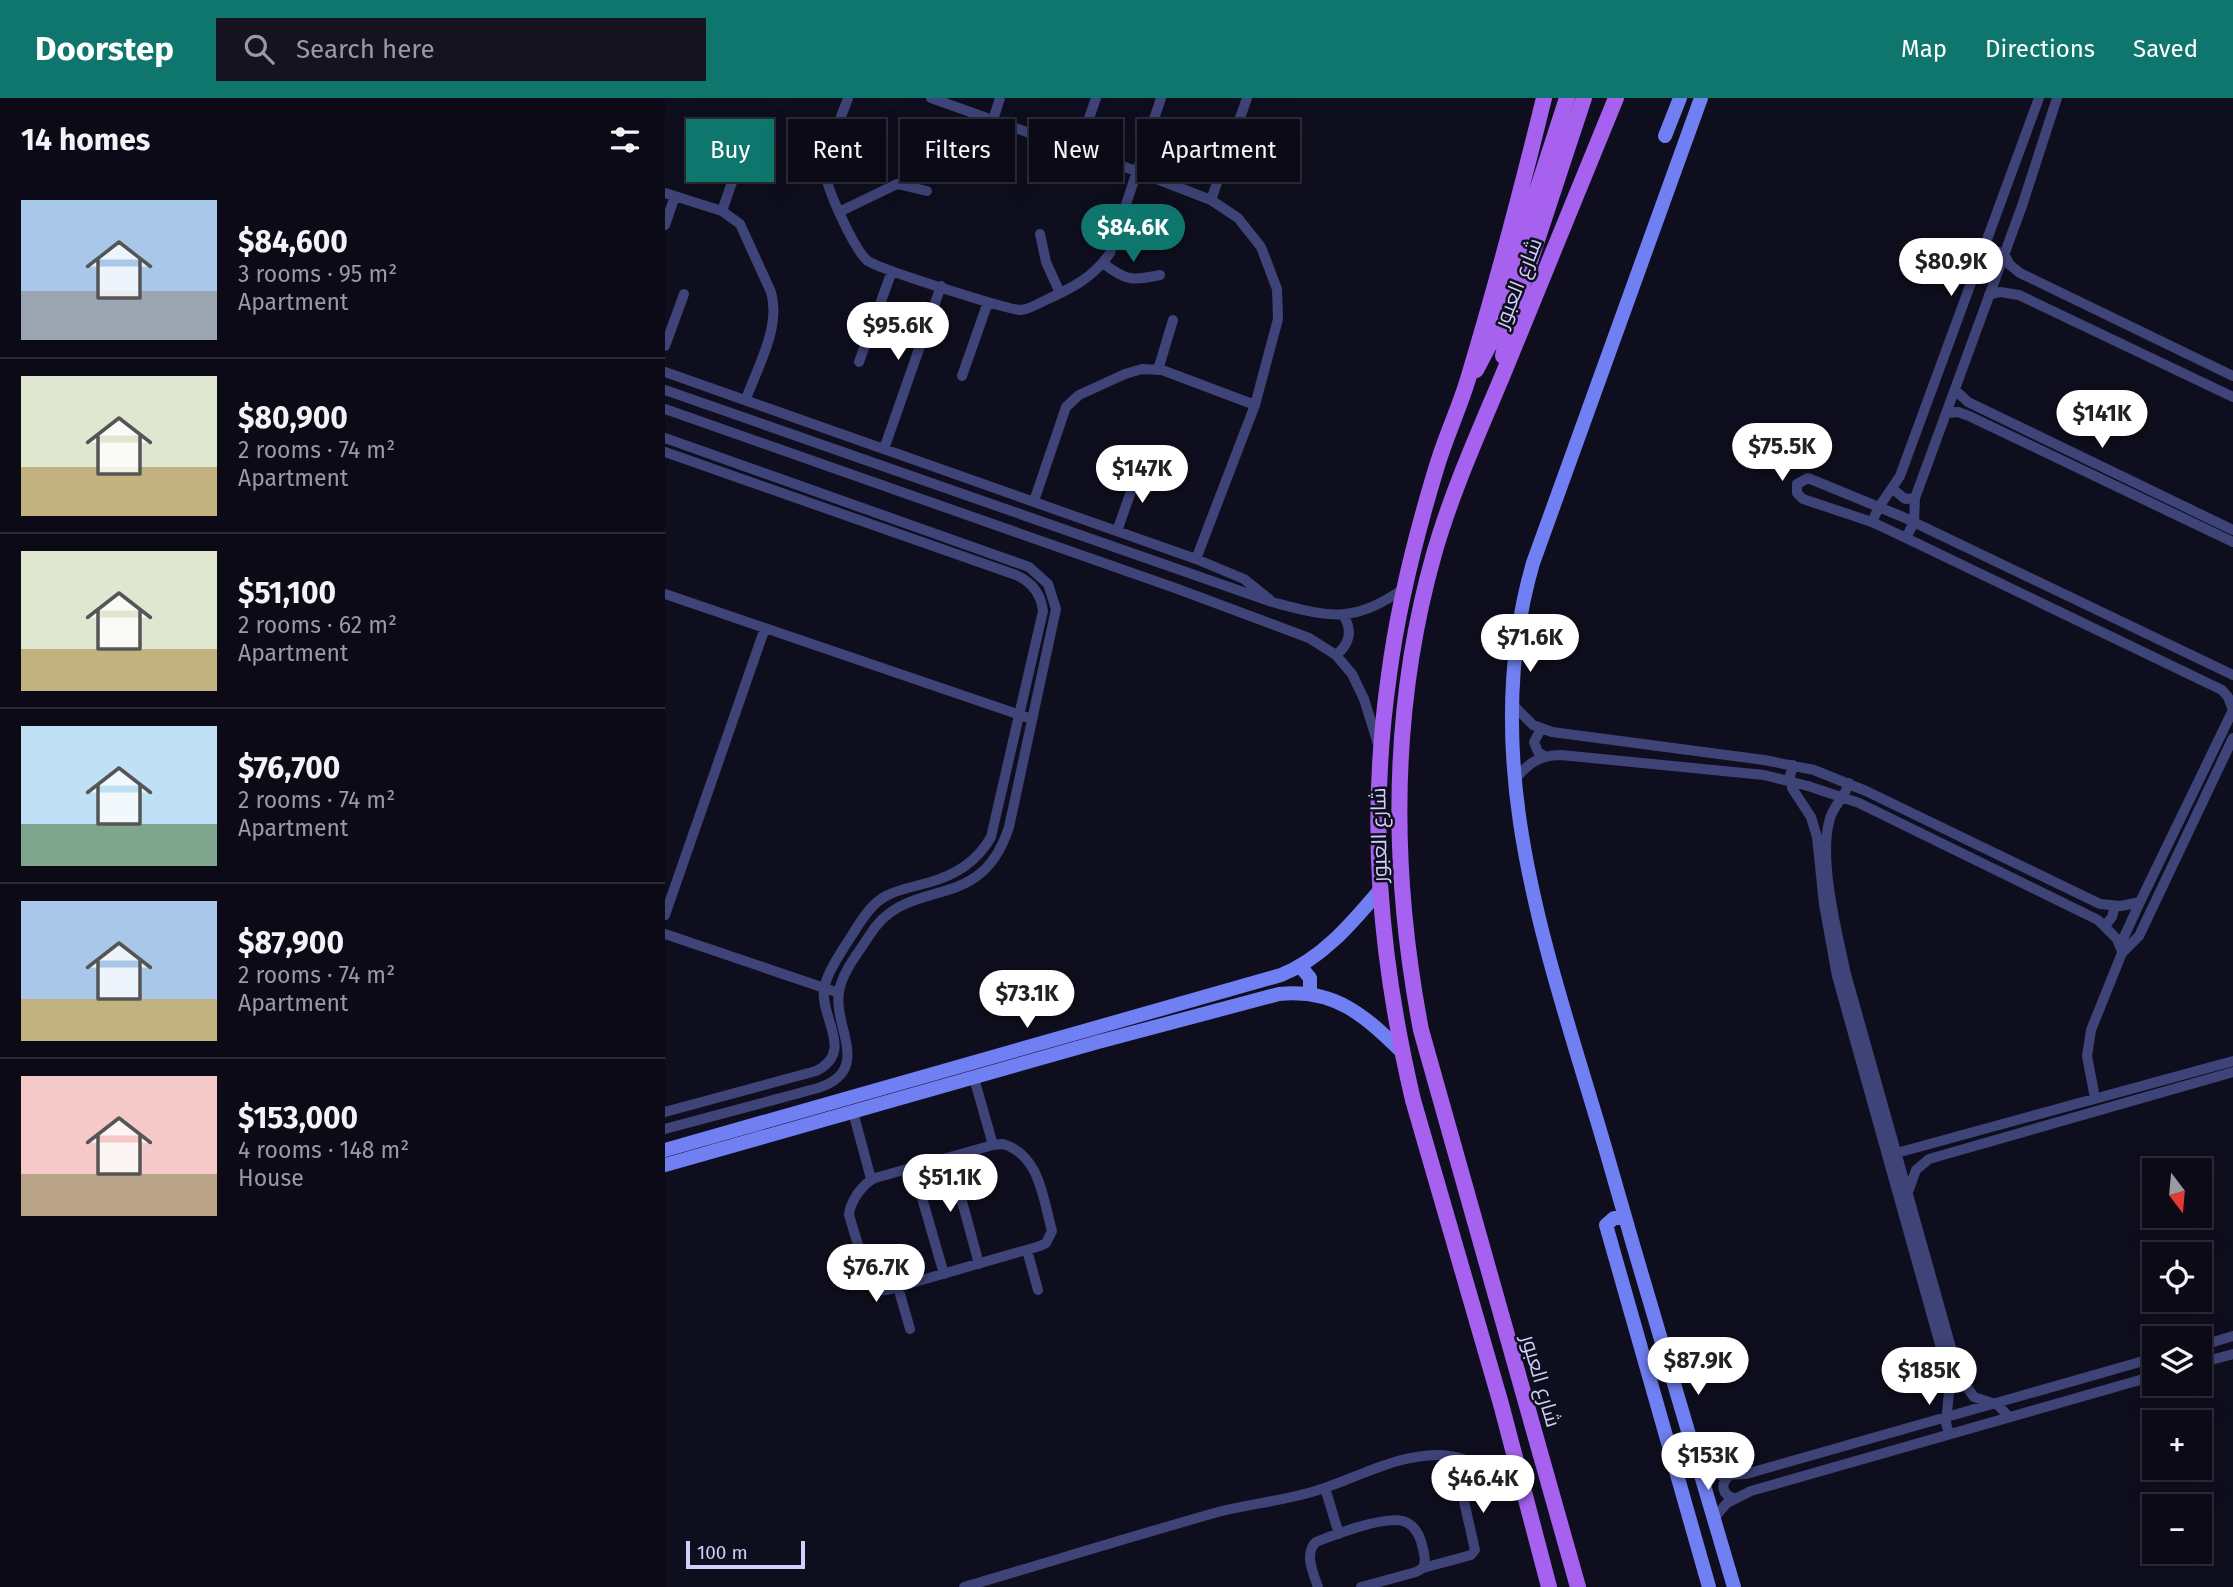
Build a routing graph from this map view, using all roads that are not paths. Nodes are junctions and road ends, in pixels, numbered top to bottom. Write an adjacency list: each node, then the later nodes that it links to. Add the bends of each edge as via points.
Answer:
1 (848, 98): 30 (street, via 826,173)
2 (932, 98): 15 (street)
3 (1000, 98): 16 (street)
4 (1096, 98): 17 (street)
5 (1161, 98): 22 (street)
6 (1247, 98): 26 (street)
7 (1544, 98): 55 (main road, شارع العبور)
8 (1567, 98): 55 (main road, via 1494,336)
9 (1584, 98): 53 (main road, via 1509,326)
10 (1616, 98): 53 (main road, شارع العبور)
11 (1680, 98): 18 (street)
12 (1701, 98): 95 (street, via 1533,563 1515,643)
13 (2039, 98): 19 (street)
14 (2057, 98): 20 (street)
15 (990, 119)
16 (993, 119)
17 (1089, 119)
18 (1665, 136)
19 (2017, 158): 20 (street); 27 (street)
20 (2035, 164): 28 (street)
21 (1123, 166): 22 (street)
22 (1136, 171): 26 (street); 35 (street, via 1121,225)
23 (732, 182): 29 (street)
24 (927, 191): 30 (street, via 897,184)
25 (670, 194): 29 (street); 31 (street)
26 (1211, 200): 61 (street, via 1256,239 1277,289 1277,319)
27 (2003, 200): 28 (street); 33 (street)
28 (2022, 206): 34 (street)
29 (722, 211): 59 (street, via 745,231 774,302 773,325)
30 (839, 212): 36 (street, via 862,256)
31 (665, 225)
32 (1040, 233): 40 (street)
33 (1986, 247): 34 (street); 45 (street)
34 (2004, 254): 38 (street, via 2010,265); 42 (street)
35 (1103, 263): 37 (street, via 1129,279); 40 (street)
36 (892, 271): 39 (street); 49 (street)
37 (1160, 275)
38 (2026, 276): 43 (street, via 2017,284); 54 (street)
39 (940, 286): 44 (street); 66 (street)
40 (1060, 293): 44 (street, via 1023,310)
41 (684, 295): 48 (street)
42 (1989, 295): 43 (street); 46 (street)
43 (2019, 295): 58 (street)
44 (988, 302): 52 (street)
45 (1963, 309): 46 (street); 74 (street)
46 (1982, 316): 57 (street)
47 (1173, 320): 50 (street)
48 (665, 346)
49 (859, 362)
50 (1158, 370): 61 (street); 76 (street, via 1125,374 1070,402)
51 (665, 372): 59 (street)
52 (962, 376)
53 (1502, 376): 72 (main road, شارع العبور)
54 (2233, 376)
55 (1468, 380): 69 (main road, شارع العبور)
56 (665, 390): 89 (street)
57 (1955, 390): 60 (street); 63 (street)
58 (2233, 397)
59 (746, 399): 66 (street)
60 (1968, 402): 64 (street); 71 (street)
61 (1255, 405): 85 (street)
62 (665, 409): 92 (street, via 1175,588 1309,638)
63 (1947, 413): 64 (street); 75 (street)
64 (1963, 414): 71 (street)
65 (665, 438): 68 (street)
66 (884, 449): 76 (street)
67 (665, 452): 73 (street)
68 (743, 465): 73 (street); 84 (street)
69 (1437, 465): 72 (main road); 87 (main road, شارع العبور)
70 (1139, 469): 81 (street)
71 (2100, 472): 80 (street); 83 (street)
72 (1460, 474): 180 (main road, شارع العبور, via 1434,554 1406,697 1399,862 1406,944 1429,1066)
73 (738, 477): 86 (street)
74 (1893, 489): 75 (street, via 1905,499); 77 (street)
75 (1915, 498): 79 (street)
76 (1034, 501): 81 (street)
77 (1879, 507): 78 (street); 78 (street, via 1808,478 1797,484 1803,499); 79 (street)
78 (1872, 522): 82 (street)
79 (1914, 522): 82 (street); 93 (street)
80 (2233, 530)
81 (1117, 531): 85 (street)
82 (1906, 538): 94 (street)
83 (2233, 542)
84 (983, 551): 86 (street); 97 (street, via 1035,571 1053,596 1055,622)
85 (1196, 559): 89 (street, via 1244,579)
86 (980, 562): 96 (street, via 1028,581 1042,604)
87 (1406, 587): 90 (street, via 1374,606); 100 (main road, شارع العبور, via 1389,673)
88 (665, 594): 91 (street)
89 (1272, 602): 90 (street, via 1317,614)
90 (1343, 615): 92 (street, via 1349,637)
91 (765, 628): 96 (street); 118 (street)
92 (1336, 655): 100 (street, via 1359,686)
93 (2231, 674): 94 (street)
94 (2222, 691): 116 (street, via 2233,710)
95 (1512, 702): 98 (street, via 1526,720); 103 (street)
96 (1020, 715): 97 (street); 123 (street, via 987,844 953,874 895,891 874,905)
97 (1032, 719): 124 (street, via 1009,827 996,858 966,884 888,912 877,922)
98 (1541, 729): 101 (street, via 1534,742); 102 (street)
99 (2233, 738): 121 (street, via 2139,936)
100 (1381, 752): 115 (main road, شارع العبور)
101 (1544, 756): 103 (street, via 1526,766); 104 (street)
102 (1793, 765): 104 (street); 105 (street)
103 (1514, 781): 145 (street, via 1529,876)
104 (1790, 781): 106 (street); 108 (street)
105 (1849, 783): 106 (street); 107 (street)
106 (1842, 797): 109 (street); 110 (street)
107 (1916, 815): 110 (street); 111 (street)
108 (1814, 825): 109 (street); 126 (street, via 1830,940)
109 (1828, 827): 126 (street, via 1827,865)
110 (1909, 827): 112 (street)
111 (1970, 842): 112 (street); 113 (street)
112 (1964, 854): 114 (street)
113 (2022, 867): 114 (street); 117 (street, via 2100,904)
114 (2015, 880): 119 (street)
115 (1380, 890): 122 (street, via 1346,929); 127 (main road, شارع العبور, via 1385,953)
116 (2140, 902): 117 (street); 121 (street)
117 (2115, 906): 119 (street)
118 (665, 915)
119 (2105, 926): 121 (street)
120 (665, 934): 123 (street)
121 (2122, 953): 133 (street, via 2088,1038)
122 (1300, 966): 125 (street, via 1310,978); 138 (street)
123 (824, 989): 124 (street); 135 (street, via 835,1042 824,1067)
124 (839, 993): 136 (street, via 849,1054 835,1080)
125 (1310, 994): 127 (street, via 1357,1012); 130 (street, via 1261,998)
126 (1856, 1028): 139 (street)
127 (1402, 1052): 172 (main road, شارع العبور)
128 (2233, 1061): 131 (street)
129 (2233, 1072): 132 (street)
130 (974, 1078): 134 (street); 137 (street)
131 (2150, 1084): 132 (street); 133 (street)
132 (2153, 1095): 144 (street, via 1929,1159 1912,1177)
133 (2095, 1098): 139 (street)
134 (853, 1111): 141 (street); 143 (street)
135 (665, 1112)
136 (665, 1129)
137 (993, 1145): 140 (street); 148 (street, via 1011,1148 1036,1172 1052,1231 1046,1243)
138 (665, 1150)
139 (1892, 1155): 144 (street); 157 (street)
140 (950, 1157): 142 (street); 149 (street)
141 (665, 1165)
142 (913, 1167): 143 (street); 150 (street)
143 (871, 1179): 151 (street, via 851,1204 851,1221 869,1282 880,1290)
144 (1907, 1192): 157 (street)
145 (1625, 1218): 146 (street, via 1614,1218 1606,1225); 147 (street)
146 (1613, 1248): 147 (street); 181 (street)
147 (1634, 1248): 168 (street)
148 (1027, 1250): 149 (street); 152 (street)
149 (979, 1264): 150 (street)
150 (944, 1274): 151 (street)
151 (898, 1287): 153 (street)
152 (1038, 1290)
153 (910, 1329)
154 (2233, 1336): 155 (street)
155 (2212, 1342)
156 (2233, 1354): 158 (street)
157 (1947, 1356): 161 (street); 162 (street)
158 (2212, 1360)
159 (2142, 1361): 163 (street)
160 (2142, 1379): 164 (street)
161 (1965, 1387): 162 (street); 163 (street, via 1973,1397)
162 (1949, 1392): 165 (street)
163 (1993, 1403): 164 (street); 165 (street)
164 (2008, 1416): 166 (street)
165 (1946, 1418): 166 (street); 169 (street)
166 (1949, 1434): 171 (street)
167 (1454, 1457): 170 (street, via 1412,1457); 172 (street, via 1495,1475); 175 (street, via 1475,1549 1468,1556)
168 (1701, 1468): 169 (street); 173 (street)
169 (1729, 1476): 171 (street, via 1723,1489)
170 (1325, 1488): 174 (street); 176 (street, via 1217,1513)
171 (1734, 1498): 173 (street)
172 (1527, 1503): 179 (main road, شارع العبور)
173 (1714, 1518): 182 (street)
174 (1339, 1534): 175 (street, via 1383,1521 1407,1522 1420,1536 1426,1560); 177 (street, via 1316,1542 1310,1550)
175 (1423, 1568): 178 (street)
176 (964, 1587)
177 (1318, 1587)
178 (1361, 1587)
179 (1549, 1587)
180 (1578, 1587)
181 (1709, 1587)
182 (1734, 1587)

